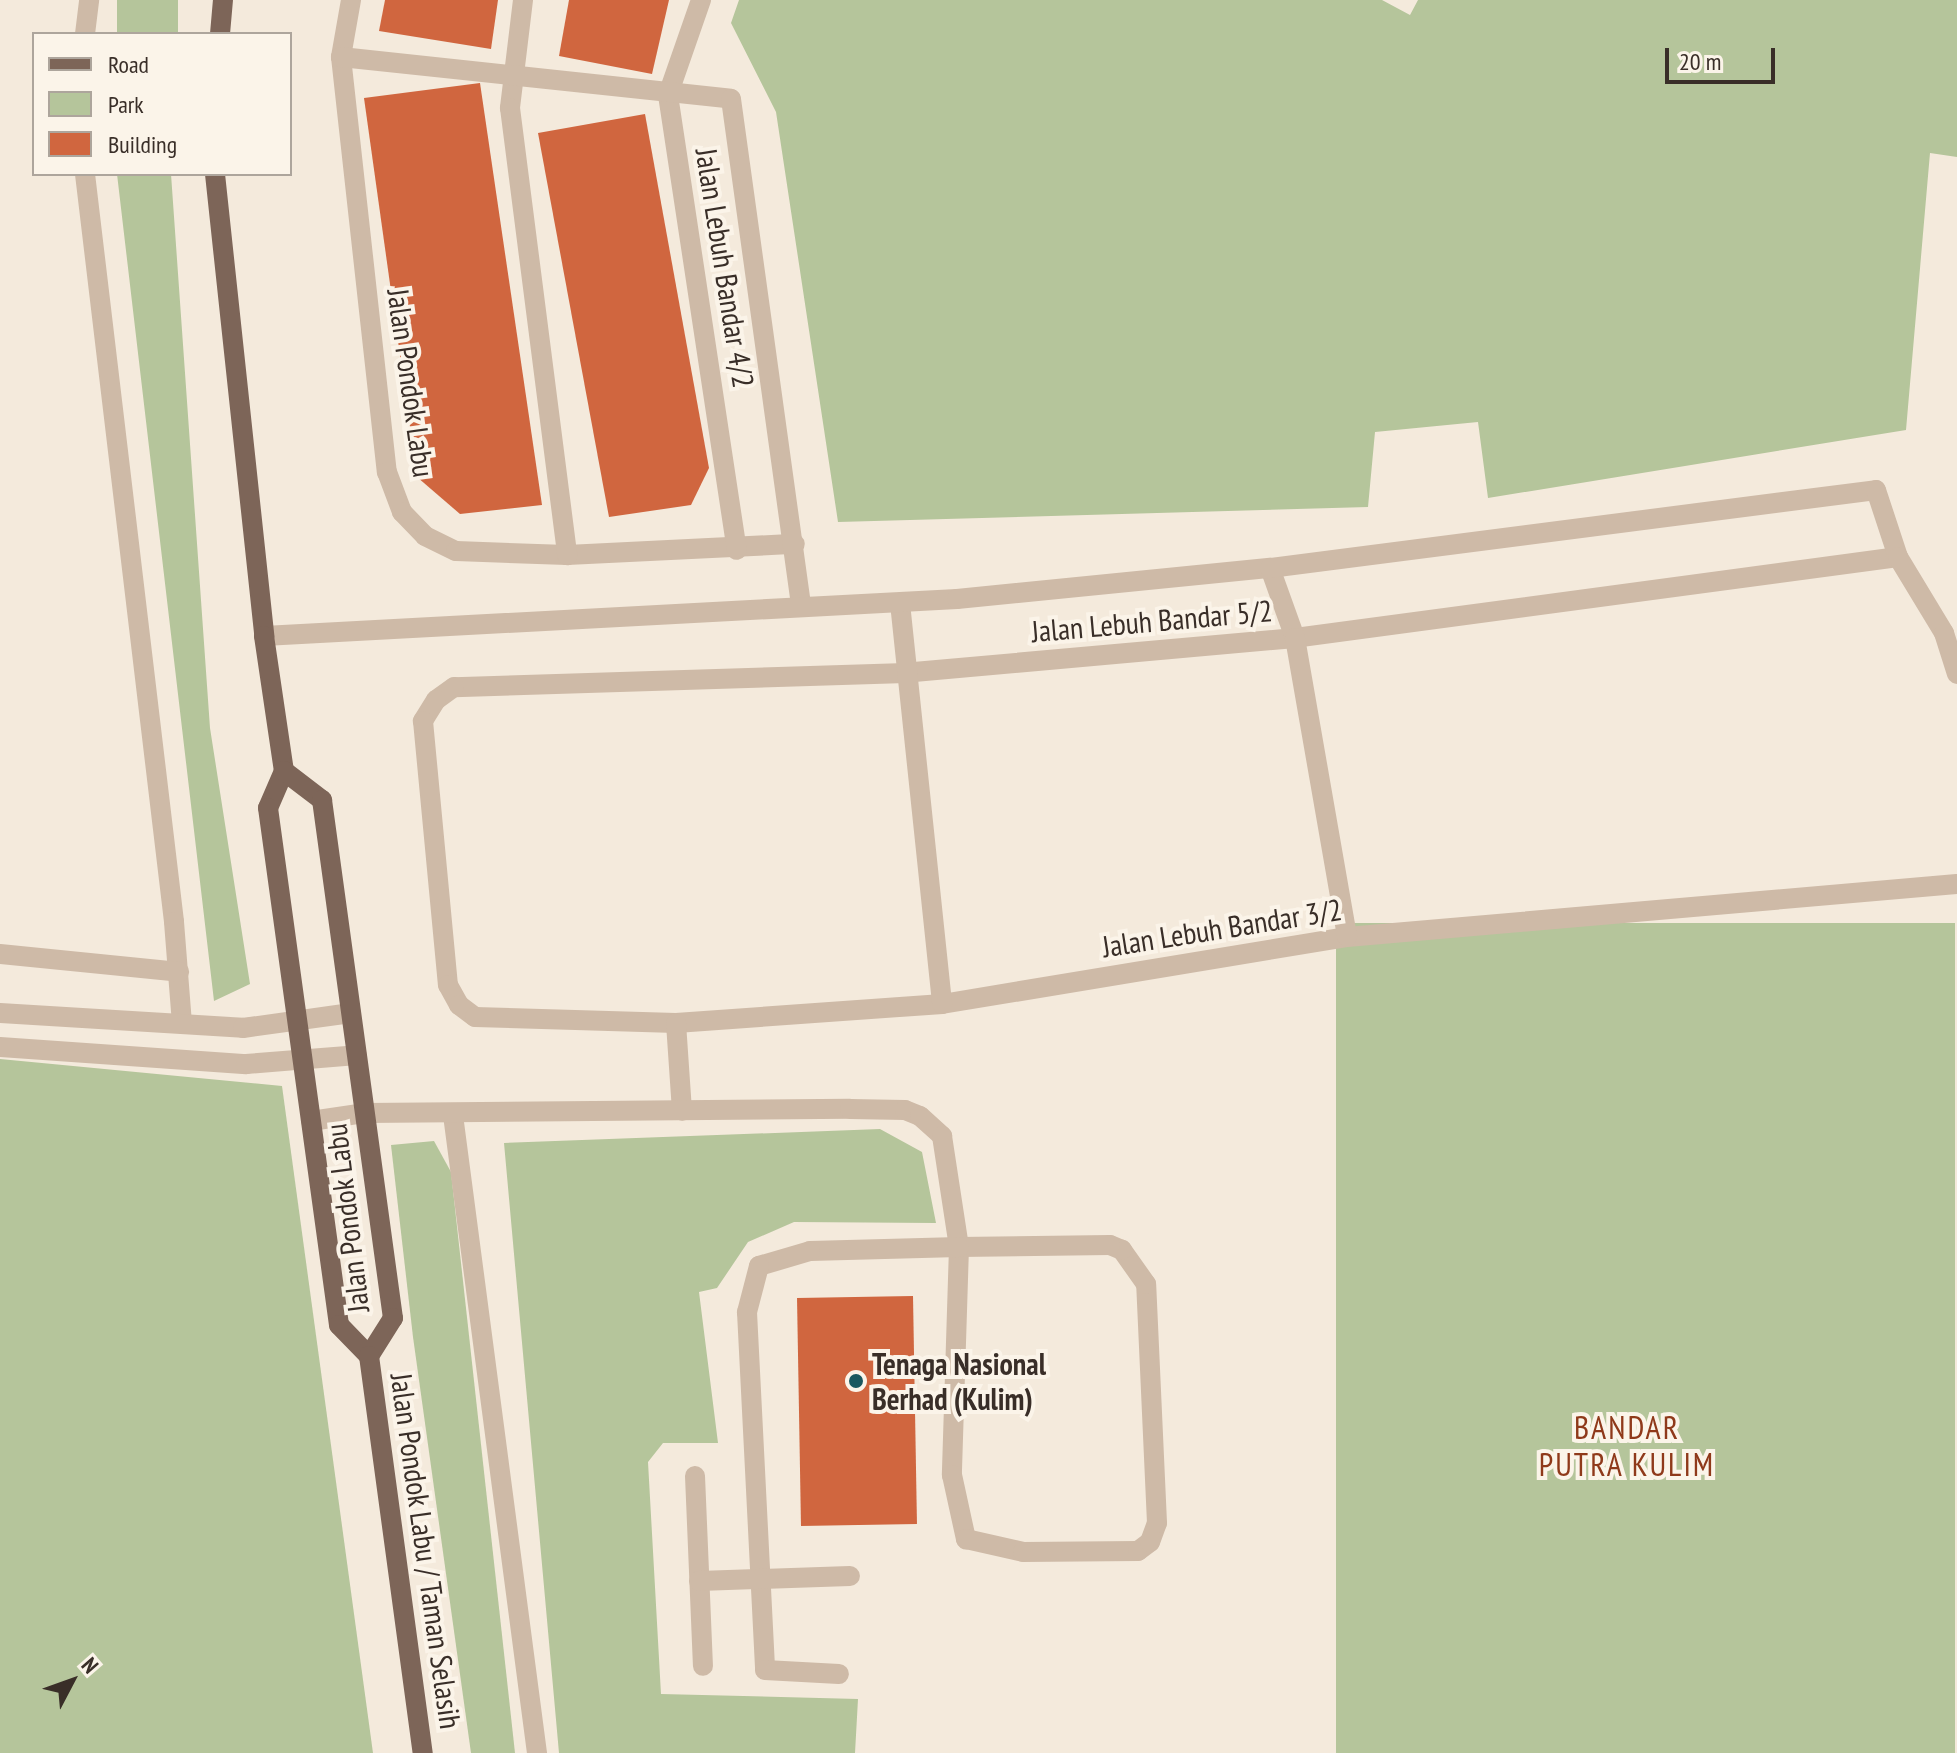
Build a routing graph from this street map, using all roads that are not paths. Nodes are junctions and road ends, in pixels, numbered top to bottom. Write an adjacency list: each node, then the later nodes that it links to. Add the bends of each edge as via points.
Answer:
1 (89, 0): 6 (street)
2 (223, 0): 7 (main road)
3 (351, 0): 8 (street, Jalan Pondok Labu)
4 (523, 0): 9 (street)
5 (701, 0): 10 (street, Jalan Lebuh Bandar 4/2)
6 (85, 32)
7 (220, 32)
8 (341, 57): 9 (street); 15 (street, Jalan Pondok Labu, via 387,472 402,512 425,536 456,551)
9 (513, 74): 10 (street); 15 (street, via 510,108)
10 (668, 95): 13 (street, via 731,99); 14 (street, Jalan Lebuh Bandar 4/2)
11 (85, 176): 29 (street)
12 (215, 176): 20 (main road)
13 (795, 544): 14 (street, Jalan Pondok Labu); 19 (street)
14 (737, 550): 15 (street, Jalan Pondok Labu)
15 (567, 555)
16 (1898, 557): 17 (street, via 1876,490); 21 (street, Jalan Lebuh Bandar 5/2); 23 (street, via 1944,633)
17 (1270, 568): 18 (street); 21 (street)
18 (900, 603): 19 (street); 22 (street)
19 (801, 605): 20 (street)
20 (264, 636): 25 (main road)
21 (1295, 638): 22 (street, Jalan Lebuh Bandar 5/2); 27 (street)
22 (906, 673): 24 (street, Jalan Lebuh Bandar 5/2, via 454,687 436,700); 30 (street)
23 (1957, 674)
24 (423, 721): 34 (street, Jalan Lebuh Bandar 3/2, via 448,985 459,1005 475,1017 497,1019)
25 (284, 771): 32 (main road, Jalan Pondok Labu, via 322,800); 33 (main road, Jalan Pondok Labu, via 268,808)
26 (1957, 884): 27 (street, Jalan Lebuh Bandar 3/2)
27 (1347, 937): 30 (street, Jalan Lebuh Bandar 3/2)
28 (0, 954): 29 (street)
29 (179, 972): 35 (street)
30 (942, 1004): 34 (street, Jalan Lebuh Bandar 3/2)
31 (0, 1013): 35 (street)
32 (351, 1013): 33 (street); 37 (main road, Jalan Pondok Labu)
33 (297, 1021): 35 (street, via 243,1028); 38 (main road, Jalan Pondok Labu)
34 (676, 1023): 39 (street)
35 (182, 1024)
36 (0, 1047): 38 (street, via 246,1064)
37 (357, 1055): 38 (street); 40 (main road, Jalan Pondok Labu)
38 (302, 1061): 42 (main road, Jalan Pondok Labu)
39 (682, 1111): 41 (street); 43 (street, via 905,1110 920,1116 942,1136)
40 (365, 1113): 41 (street); 42 (street); 44 (main road, Jalan Pondok Labu, via 393,1318)
41 (453, 1115): 52 (street)
42 (311, 1121): 44 (main road, Jalan Pondok Labu, via 339,1325)
43 (959, 1247): 43 (street, via 1110,1245 1122,1250 1146,1284 1157,1523 1150,1542 1138,1551 1023,1552 966,1539 952,1475); 47 (street, via 810,1251 759,1266 747,1312)
44 (369, 1356): 51 (main road, Jalan Pondok Labu / Taman Selasih)
45 (695, 1476): 48 (street)
46 (850, 1576): 47 (street)
47 (759, 1578): 48 (street); 50 (street, via 765,1670)
48 (699, 1581): 49 (street)
49 (703, 1666)
50 (839, 1674)
51 (423, 1753)
52 (537, 1753)

